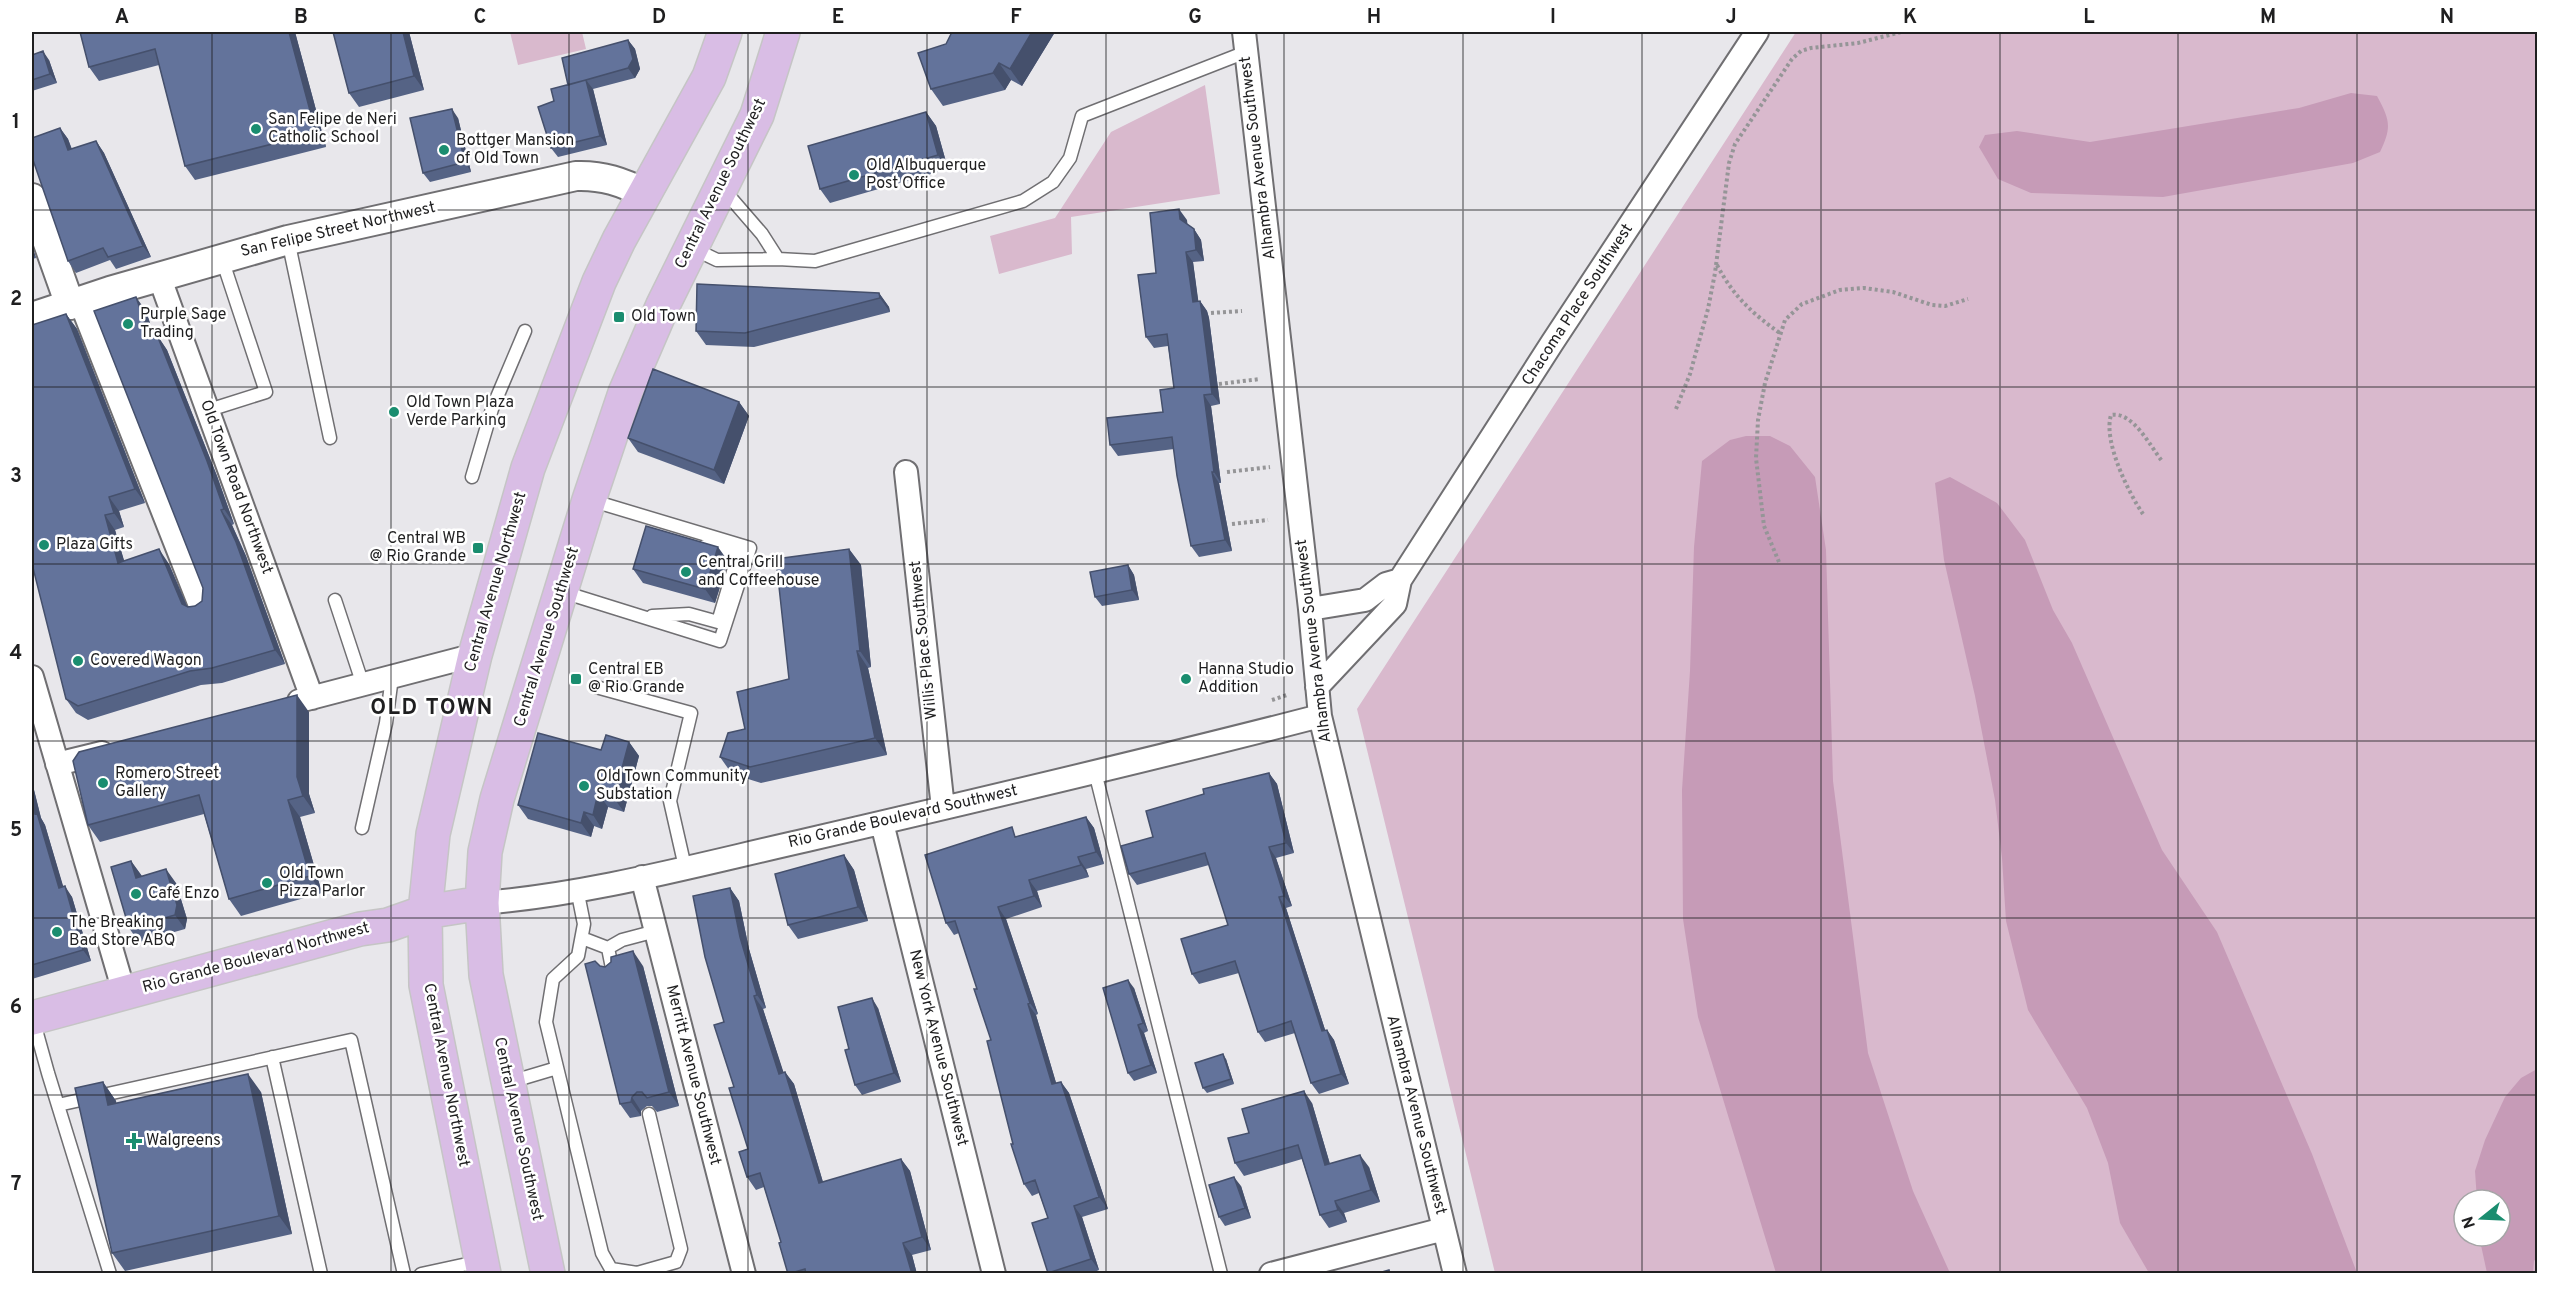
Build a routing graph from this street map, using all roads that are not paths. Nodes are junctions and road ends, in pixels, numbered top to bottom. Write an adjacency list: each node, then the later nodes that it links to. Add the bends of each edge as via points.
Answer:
1 (725, 32): 6 (main road, Central Avenue Northwest, via 709,77)
2 (783, 32): 5 (main road, Central Avenue Southwest, via 757,115)
3 (1757, 32): 22 (street, Chacoma Place Southwest)
4 (1245, 42): 11 (lane, via 1082,116 1070,158 1053,182 1023,201 815,261); 26 (street, Alhambra Avenue Southwest)
5 (721, 186): 9 (main road, Central Avenue Southwest); 11 (lane)
6 (646, 194): 8 (street, San Felipe Street Northwest, via 614,179 576,176); 28 (main road, Central Avenue Northwest, via 599,282 528,468)
7 (32, 198): 13 (street)
8 (288, 240): 10 (street, San Felipe Street Northwest); 17 (lane)
9 (691, 247): 11 (lane, via 717,260); 20 (main road, Central Avenue Southwest, via 625,393)
10 (222, 258): 12 (street, San Felipe Street Northwest); 16 (lane, via 266,392)
11 (778, 259)
12 (159, 276): 13 (street, San Felipe Street Northwest); 16 (street, Old Town Road Northwest)
13 (75, 303): 14 (street, San Felipe Street Northwest); 25 (street)
14 (32, 316)
15 (525, 331): 19 (lane, via 492,409)
16 (209, 410): 34 (street, Old Town Road Northwest)
17 (330, 438)
18 (906, 472): 40 (street, Willis Place Southwest)
19 (472, 477)
20 (589, 500): 21 (lane); 23 (main road, Central Avenue Southwest)
21 (660, 521): 27 (lane, via 669,536 738,555 718,622 689,614); 27 (lane, via 750,548 720,641)
22 (1401, 580): 26 (street, via 1386,584 1365,600); 33 (street, Chacoma Place Southwest, via 1395,604)
23 (562, 591): 27 (lane); 46 (main road, Central Avenue Southwest, via 497,799 485,852)
24 (335, 600): 31 (lane)
25 (201, 608)
26 (1310, 609): 33 (street, Alhambra Avenue Southwest)
27 (642, 616)
28 (475, 655): 30 (street); 47 (main road, Central Avenue Northwest, via 433,834)
29 (32, 677): 38 (street)
30 (392, 677): 31 (street); 42 (lane, via 386,723)
31 (363, 685): 34 (street)
32 (596, 687): 43 (lane, via 691,713 670,801)
33 (1317, 687): 36 (street, Alhambra Avenue Southwest)
34 (312, 698): 35 (street)
35 (278, 706)
36 (1320, 716): 39 (street, Rio Grande Boulevard Southwest); 59 (street, Alhambra Avenue Southwest)
37 (122, 747): 38 (street)
38 (57, 764): 52 (street)
39 (1095, 772): 40 (street, Rio Grande Boulevard Southwest); 68 (lane)
40 (943, 808): 41 (street, Rio Grande Boulevard Southwest)
41 (882, 823): 43 (street, Rio Grande Boulevard Southwest); 67 (street, New York Avenue Southwest)
42 (362, 828)
43 (685, 867): 44 (street, Rio Grande Boulevard Southwest)
44 (642, 877): 45 (street, Rio Grande Boulevard Southwest); 48 (street, Merritt Avenue Southwest)
45 (577, 889): 46 (street, Rio Grande Boulevard Southwest); 49 (lane, via 584,924)
46 (482, 903): 47 (main road, Rio Grande Boulevard Northwest); 56 (main road, Central Avenue Southwest, via 486,975)
47 (425, 912): 52 (main road, Rio Grande Boulevard Northwest, via 388,925 360,929); 60 (main road, Central Avenue Northwest, via 426,985)
48 (656, 931): 50 (lane, via 622,939); 66 (street, Merritt Avenue Southwest)
49 (582, 938): 50 (lane); 55 (lane, via 578,956 553,979 546,1022)
50 (609, 948): 51 (lane)
51 (613, 973)
52 (124, 992): 53 (main road, Rio Grande Boulevard Northwest)
53 (32, 1018): 57 (lane)
54 (273, 1057): 57 (lane); 62 (lane); 63 (lane, via 351,1040)
55 (557, 1068): 56 (lane); 58 (lane, via 602,1253 611,1269 637,1273 676,1262 681,1249)
56 (508, 1082): 65 (main road, Central Avenue Southwest)
57 (58, 1105): 61 (lane)
58 (648, 1114)
59 (1444, 1229): 69 (street); 70 (street, Alhambra Avenue Southwest)
60 (483, 1267): 64 (lane)
61 (110, 1274)
62 (321, 1274)
63 (404, 1274)
64 (421, 1274)
65 (548, 1274)
66 (744, 1274)
67 (994, 1274)
68 (1221, 1274)
69 (1271, 1274)
70 (1455, 1274)

